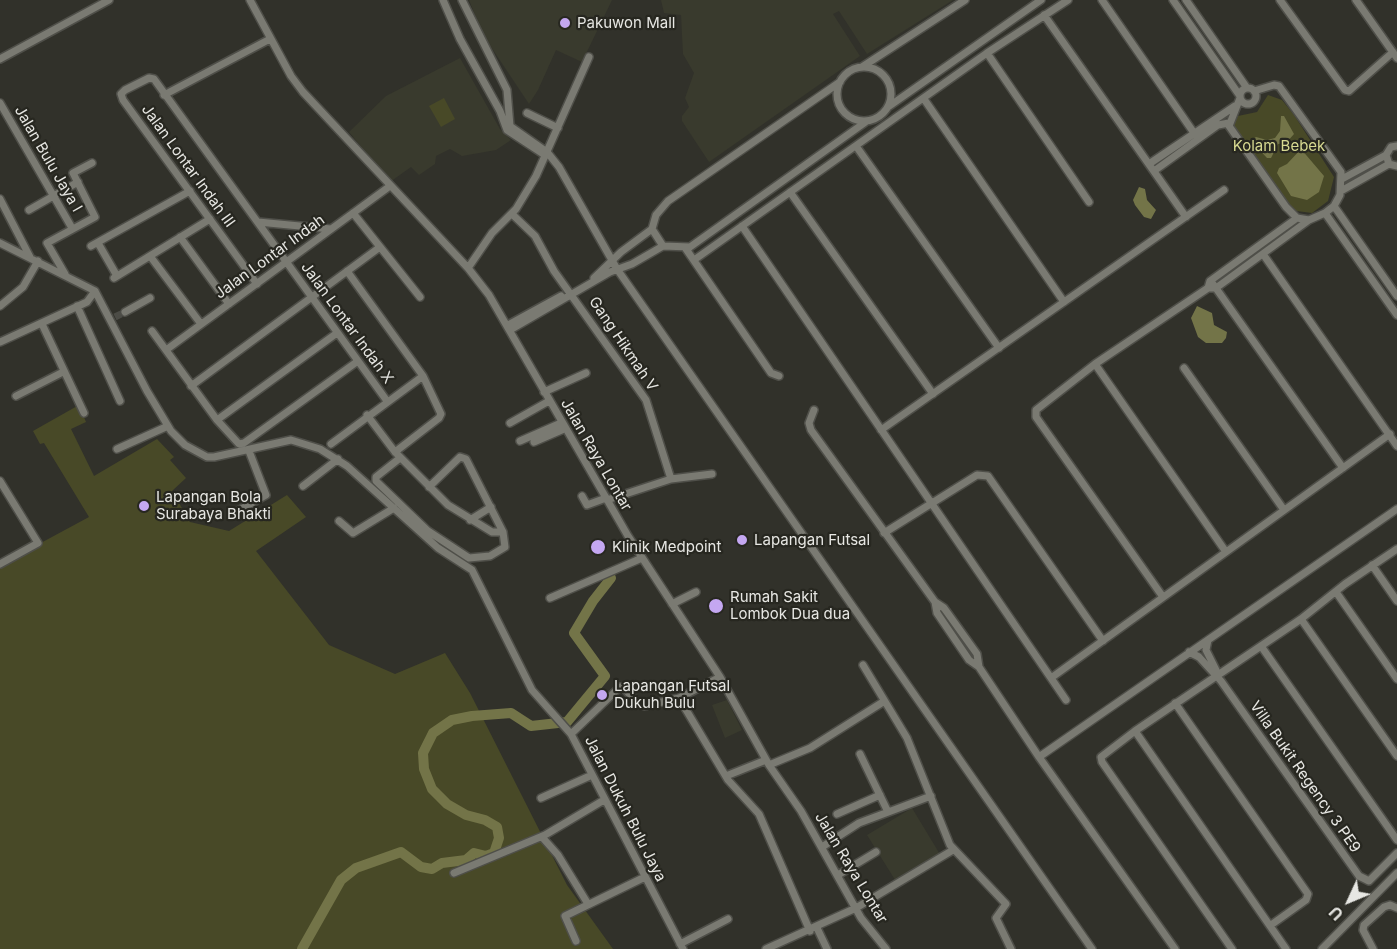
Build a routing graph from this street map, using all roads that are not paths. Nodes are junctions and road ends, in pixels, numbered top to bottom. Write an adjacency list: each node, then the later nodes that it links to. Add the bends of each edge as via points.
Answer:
1 (110, 0): 13 (street)
2 (250, 0): 15 (street, Jalan Raya Lontar)
3 (462, 0): 37 (street, via 507,90 510,126)
4 (965, 0): 20 (street)
5 (1041, 0): 29 (street)
6 (1068, 0): 14 (street)
7 (1102, 0): 34 (street)
8 (1173, 0): 25 (street)
9 (1186, 0): 23 (street)
10 (1280, 0): 17 (street, via 1345,90 1349,91)
11 (1356, 0): 17 (street)
12 (445, 1): 37 (street, via 507,130)
13 (96, 3): 19 (street)
14 (1044, 15): 16 (street); 40 (street)
15 (270, 39): 24 (street); 45 (street, Jalan Raya Lontar, via 303,93)
16 (987, 53): 26 (street); 52 (street)
17 (1395, 55)
18 (589, 57): 33 (street)
19 (0, 60)
20 (862, 67): 22 (street, via 849,72); 29 (street, via 885,77 891,92)
21 (154, 80): 24 (street, Jalan Lontar Indah X); 47 (street, Jalan Lontar Indah III, via 149,78 121,94)
22 (840, 82): 31 (street, via 840,105 851,117); 66 (street, via 668,201 656,215)
23 (1251, 89): 25 (street, via 1242,90); 25 (street, via 1256,98 1251,104); 43 (street, via 1274,85 1284,90)
24 (164, 95): 62 (street, Jalan Lontar Indah X)
25 (1240, 97): 28 (street)
26 (924, 99): 35 (street); 93 (street)
27 (0, 103): 50 (street, Jalan Bulu Jaya I)
28 (1236, 106): 32 (street); 34 (street)
29 (888, 107): 31 (street, via 879,117)
30 (527, 113): 33 (street)
31 (867, 121): 72 (street)
32 (1229, 123): 42 (street, via 1218,125); 59 (street)
33 (558, 128): 37 (street)
34 (1194, 133): 40 (street)
35 (856, 146): 49 (street); 105 (street)
36 (1397, 146): 38 (street, via 1391,147)
37 (548, 155): 57 (street); 67 (street)
38 (1386, 155): 41 (street); 43 (street)
39 (92, 163): 44 (street, via 73,172)
40 (1149, 164): 42 (street)
41 (1393, 165): 48 (street)
42 (1154, 171): 58 (street)
43 (1342, 178): 48 (street)
44 (78, 182): 50 (street); 64 (street, via 95,217)
45 (390, 186): 55 (street, Jalan Lontar Indah); 81 (street, Jalan Raya Lontar)
46 (1224, 190): 58 (street)
47 (190, 191): 60 (street, Jalan Lontar Indah III); 75 (street, via 94,245 116,277)
48 (1341, 191): 53 (street)
49 (790, 192): 63 (street); 116 (street)
50 (54, 196): 54 (street); 64 (street, Jalan Bulu Jaya I)
51 (0, 199): 76 (street)
52 (1089, 202)
53 (1334, 206): 56 (street); 89 (street)
54 (29, 210)
55 (353, 213): 65 (street, Jalan Lontar Indah); 71 (street)
56 (1325, 213): 61 (street); 98 (street)
57 (512, 214): 81 (street, via 492,233); 88 (street, Gang Hikmah V, via 535,236 554,271)
58 (1186, 217): 93 (street)
59 (1297, 218): 61 (street); 86 (street)
60 (210, 219): 68 (street); 85 (street, Jalan Lontar Indah III)
61 (1309, 220): 74 (street)
62 (258, 222): 65 (street); 80 (street, Jalan Lontar Indah X)
63 (742, 226): 77 (street); 128 (street)
64 (72, 228): 84 (street, via 47,243)
65 (332, 229): 80 (street, Jalan Lontar Indah)
66 (652, 229): 70 (street); 73 (street)
67 (599, 235): 73 (street); 79 (street)
68 (180, 237): 75 (street); 94 (street)
69 (0, 243): 76 (street)
70 (663, 246): 72 (street); 82 (street)
71 (380, 247): 83 (street); 91 (street)
72 (690, 247): 77 (street, via 686,249)
73 (621, 252): 79 (street)
74 (1263, 254): 86 (street); 129 (street)
75 (150, 256): 100 (street)
76 (30, 257): 78 (street)
77 (694, 260): 113 (street, via 771,373)
78 (38, 261): 84 (street); 95 (street, via 23,287)
79 (612, 261): 82 (street); 88 (street)
80 (286, 262): 85 (street, Jalan Lontar Indah); 90 (street, Jalan Lontar Indah X)
81 (468, 268): 101 (street, Jalan Raya Lontar)
82 (617, 269): 88 (street); 217 (street)
83 (347, 271): 90 (street); 112 (street)
84 (65, 274): 87 (street)
85 (257, 284): 94 (street, Jalan Lontar Indah)
86 (1211, 285): 108 (street); 138 (street)
87 (95, 291): 96 (street); 126 (street, Jalan Dukuh Bulu Jaya)
88 (572, 292): 101 (street); 140 (street, Gang Hikmah V, via 595,331 646,400)
89 (1397, 296)
90 (312, 297): 103 (street, Jalan Lontar Indah X); 114 (street)
91 (420, 297)
92 (150, 298): 97 (street)
93 (1064, 302): 105 (street)
94 (230, 304): 100 (street, Jalan Lontar Indah)
95 (0, 306)
96 (78, 306): 99 (street); 118 (street)
97 (125, 312)
98 (1397, 315)
99 (42, 324): 104 (street); 110 (street)
100 (201, 324): 106 (street, Jalan Lontar Indah)
101 (509, 328): 115 (street, Jalan Raya Lontar)
102 (152, 331): 106 (street)
103 (337, 333): 107 (street, Jalan Lontar Indah X); 124 (street)
104 (0, 342)
105 (999, 348): 116 (street)
106 (166, 350): 114 (street)
107 (358, 361): 119 (street, Jalan Lontar Indah X); 124 (street, via 244,442 237,443)
108 (1095, 364): 157 (street); 163 (street, via 1040,404 1036,417)
109 (1184, 368): 149 (street)
110 (63, 372): 117 (street); 122 (street)
111 (586, 373): 115 (street)
112 (423, 376): 119 (street); 136 (street, via 440,416)
113 (779, 376)
114 (191, 386): 124 (street)
115 (543, 392): 120 (street, Jalan Raya Lontar)
116 (933, 394): 128 (street)
117 (16, 396)
118 (120, 401)
119 (387, 401): 123 (street, Jalan Lontar Indah X)
120 (547, 402): 125 (street); 127 (street, Jalan Raya Lontar)
121 (814, 410): 155 (street, via 809,423 811,430)
122 (84, 413)
123 (367, 416): 132 (street, Jalan Lontar Indah X); 136 (street)
124 (217, 420)
125 (510, 423)
126 (168, 426): 134 (street); 135 (street, Jalan Dukuh Bulu Jaya, via 185,445 207,457)
127 (562, 426): 130 (street); 131 (street); 145 (street, Jalan Raya Lontar)
128 (881, 430): 146 (street)
129 (1390, 434): 133 (street); 138 (street)
130 (520, 441)
131 (534, 442)
132 (331, 444)
133 (1397, 446)
134 (117, 449)
135 (249, 451): 137 (street, Jalan Dukuh Bulu Jaya, via 291,440); 151 (street, via 266,495)
136 (398, 455): 143 (street); 154 (street, via 376,481 428,531 456,551 474,558 490,556 505,547)
137 (338, 459): 142 (street); 148 (street, Jalan Dukuh Bulu Jaya)
138 (1343, 468): 149 (street)
139 (712, 474): 140 (street)
140 (671, 479): 145 (street)
141 (0, 480): 159 (street, via 38,543)
142 (303, 486)
143 (429, 487): 147 (street, via 464,457); 152 (street)
144 (582, 496): 145 (street, via 587,505)
145 (606, 499): 158 (street, Jalan Raya Lontar)
146 (931, 502): 155 (street); 168 (street, via 977,475 988,476); 175 (street)
147 (491, 507): 152 (street); 154 (street)
148 (394, 508): 153 (street, via 353,533); 182 (street, Jalan Dukuh Bulu Jaya, via 438,548 472,570 532,690)
149 (1284, 510): 157 (street)
150 (1396, 511): 169 (street)
151 (236, 512)
152 (470, 520): 154 (street, via 492,532)
153 (339, 521)
154 (502, 532)
155 (884, 532): 185 (street)
156 (1397, 549): 160 (street)
157 (1226, 552): 163 (street)
158 (642, 558): 164 (street); 166 (street, Jalan Raya Lontar)
159 (0, 564)
160 (1372, 565): 162 (street); 165 (street)
161 (696, 592): 166 (street)
162 (1336, 592): 167 (street); 176 (street)
163 (1163, 597): 168 (street)
164 (550, 598)
165 (1397, 601)
166 (672, 604): 173 (street, Jalan Raya Lontar)
167 (1301, 619): 170 (street); 184 (street)
168 (1103, 640): 175 (street)
169 (1208, 640): 171 (street); 174 (street, Villa Bukit Regency 3 PE9, via 1206,650)
170 (1261, 646): 174 (street); 196 (street)
171 (1189, 652): 174 (street, Villa Bukit Regency 3 PE9); 185 (street)
172 (863, 665): 179 (street)
173 (720, 676): 177 (street); 186 (street, Jalan Raya Lontar)
174 (1219, 677): 180 (street); 200 (street, Villa Bukit Regency 3 PE9, via 1359,876 1369,881)
175 (1051, 678): 178 (street)
176 (1397, 679)
177 (679, 698): 182 (street, via 642,706 621,686); 188 (street)
178 (1066, 700)
179 (883, 702): 186 (street, via 810,748); 190 (street, via 907,738)
180 (1175, 703): 181 (street); 209 (street, via 1308,894 1306,900)
181 (1135, 731): 209 (street); 219 (street, via 1106,752 1102,762)
182 (571, 734): 187 (street, Jalan Dukuh Bulu Jaya)
183 (860, 754): 189 (street)
184 (1397, 756)
185 (1039, 757): 218 (street)
186 (767, 762): 188 (street); 197 (street, Jalan Raya Lontar)
187 (592, 775): 191 (street); 192 (street, Jalan Dukuh Bulu Jaya)
188 (726, 776): 210 (street, via 759,814)
189 (880, 795): 193 (street); 194 (street)
190 (931, 796): 193 (street); 198 (street)
191 (540, 798)
192 (604, 800): 195 (street); 204 (street, Jalan Dukuh Bulu Jaya)
193 (888, 812): 197 (street, via 859,823)
194 (837, 814)
195 (542, 837): 201 (street); 205 (street, via 558,855)
196 (1397, 840)
197 (822, 847): 203 (street, Jalan Raya Lontar)
198 (953, 850): 206 (street); 216 (street, via 1004,902 1006,906 996,918)
199 (876, 852): 203 (street)
200 (1397, 853)
201 (454, 873)
202 (1397, 873): 221 (street)
203 (838, 875): 206 (street, Jalan Raya Lontar)
204 (645, 877): 205 (street); 212 (street, Jalan Dukuh Bulu Jaya)
205 (588, 904): 211 (street, via 564,916)
206 (856, 908): 210 (street); 215 (street, Jalan Raya Lontar)
207 (1397, 908): 222 (street, via 1384,907 1364,925)
208 (729, 919): 212 (street)
209 (1271, 925): 220 (street)
210 (814, 929): 213 (street); 214 (street)
211 (576, 941)
212 (682, 946)
213 (765, 949)
214 (827, 949)
215 (886, 949)
216 (1011, 949)
217 (1092, 949)
218 (1175, 949)
219 (1232, 949)
220 (1286, 949)
221 (1322, 949)
222 (1373, 949)

